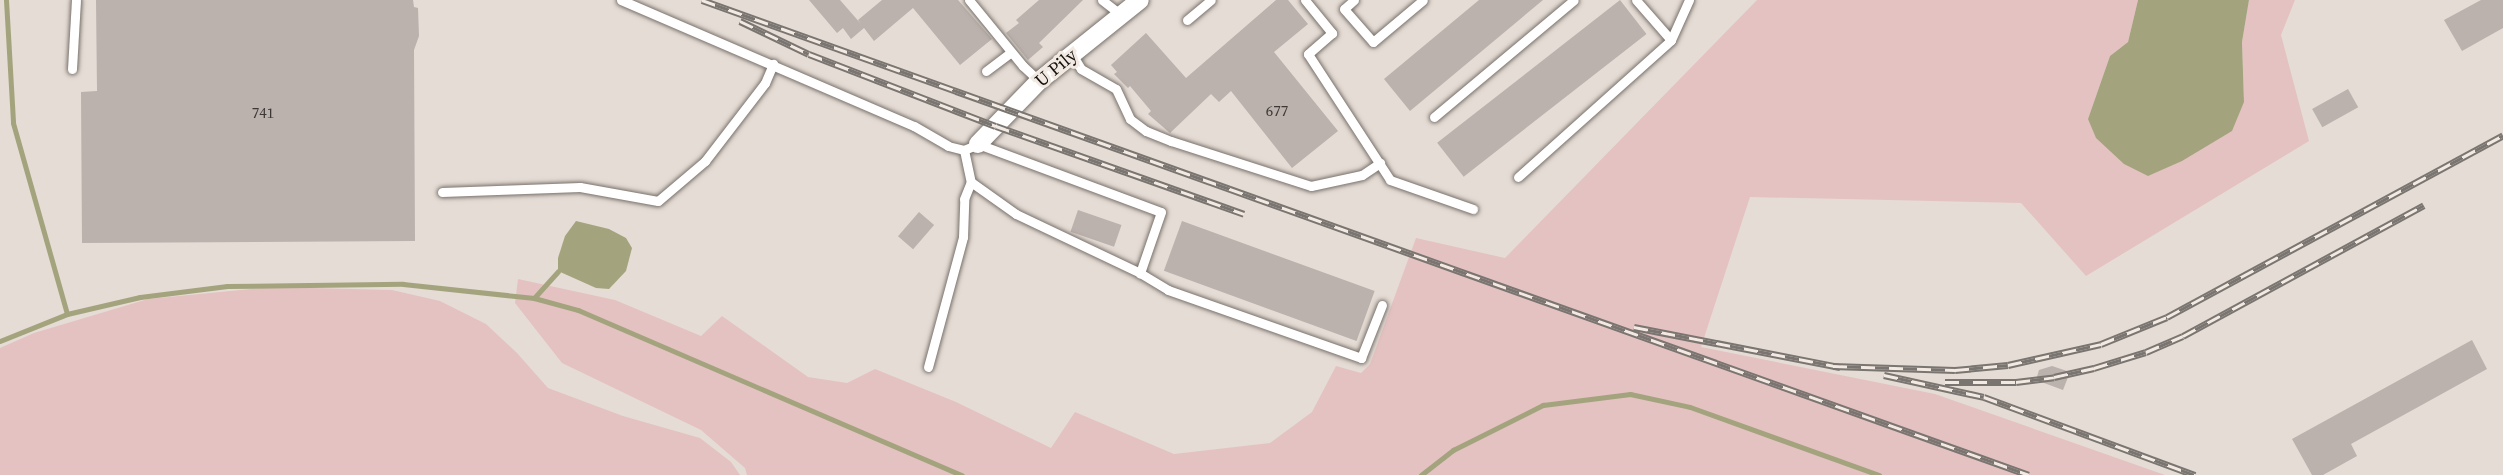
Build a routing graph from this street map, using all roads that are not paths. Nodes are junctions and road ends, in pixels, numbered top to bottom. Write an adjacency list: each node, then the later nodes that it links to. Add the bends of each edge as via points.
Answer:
1 (76, 0): 18 (lane)
2 (621, 0): 17 (lane)
3 (969, 0): 15 (lane)
4 (1102, 0): 12 (lane)
5 (1211, 0): 13 (lane)
6 (1305, 0): 23 (lane, via 1332,33 1308,54)
7 (1354, 0): 8 (lane, via 1344,9 1373,42)
8 (1423, 0)
9 (1574, 0): 21 (lane)
10 (1636, 0): 14 (lane)
11 (1689, 0): 14 (lane)
12 (1130, 5): 16 (street, U Pily)
13 (1187, 20)
14 (1671, 40): 24 (lane)
15 (1011, 52): 19 (lane); 20 (lane)
16 (1072, 54): 20 (street, U Pily); 23 (lane, via 1081,69 1116,89 1130,119 1146,132 1171,141 1311,186 1362,175)
17 (772, 64): 22 (lane, via 914,126 948,147); 26 (lane, via 765,83 705,161 658,201 580,187)
18 (72, 69)
19 (986, 71)
20 (1039, 81): 22 (street, U Pily)
21 (1434, 117)
22 (971, 147): 25 (lane); 28 (lane, via 1161,212)
23 (1380, 163): 27 (lane, via 1390,180)
24 (1518, 177)
25 (971, 182): 28 (lane, via 1016,214); 30 (lane, via 964,199 963,237)
26 (442, 192)
27 (1473, 209)
28 (1140, 273): 29 (lane, via 1168,290 1361,358)
29 (1382, 305)
30 (928, 367)

